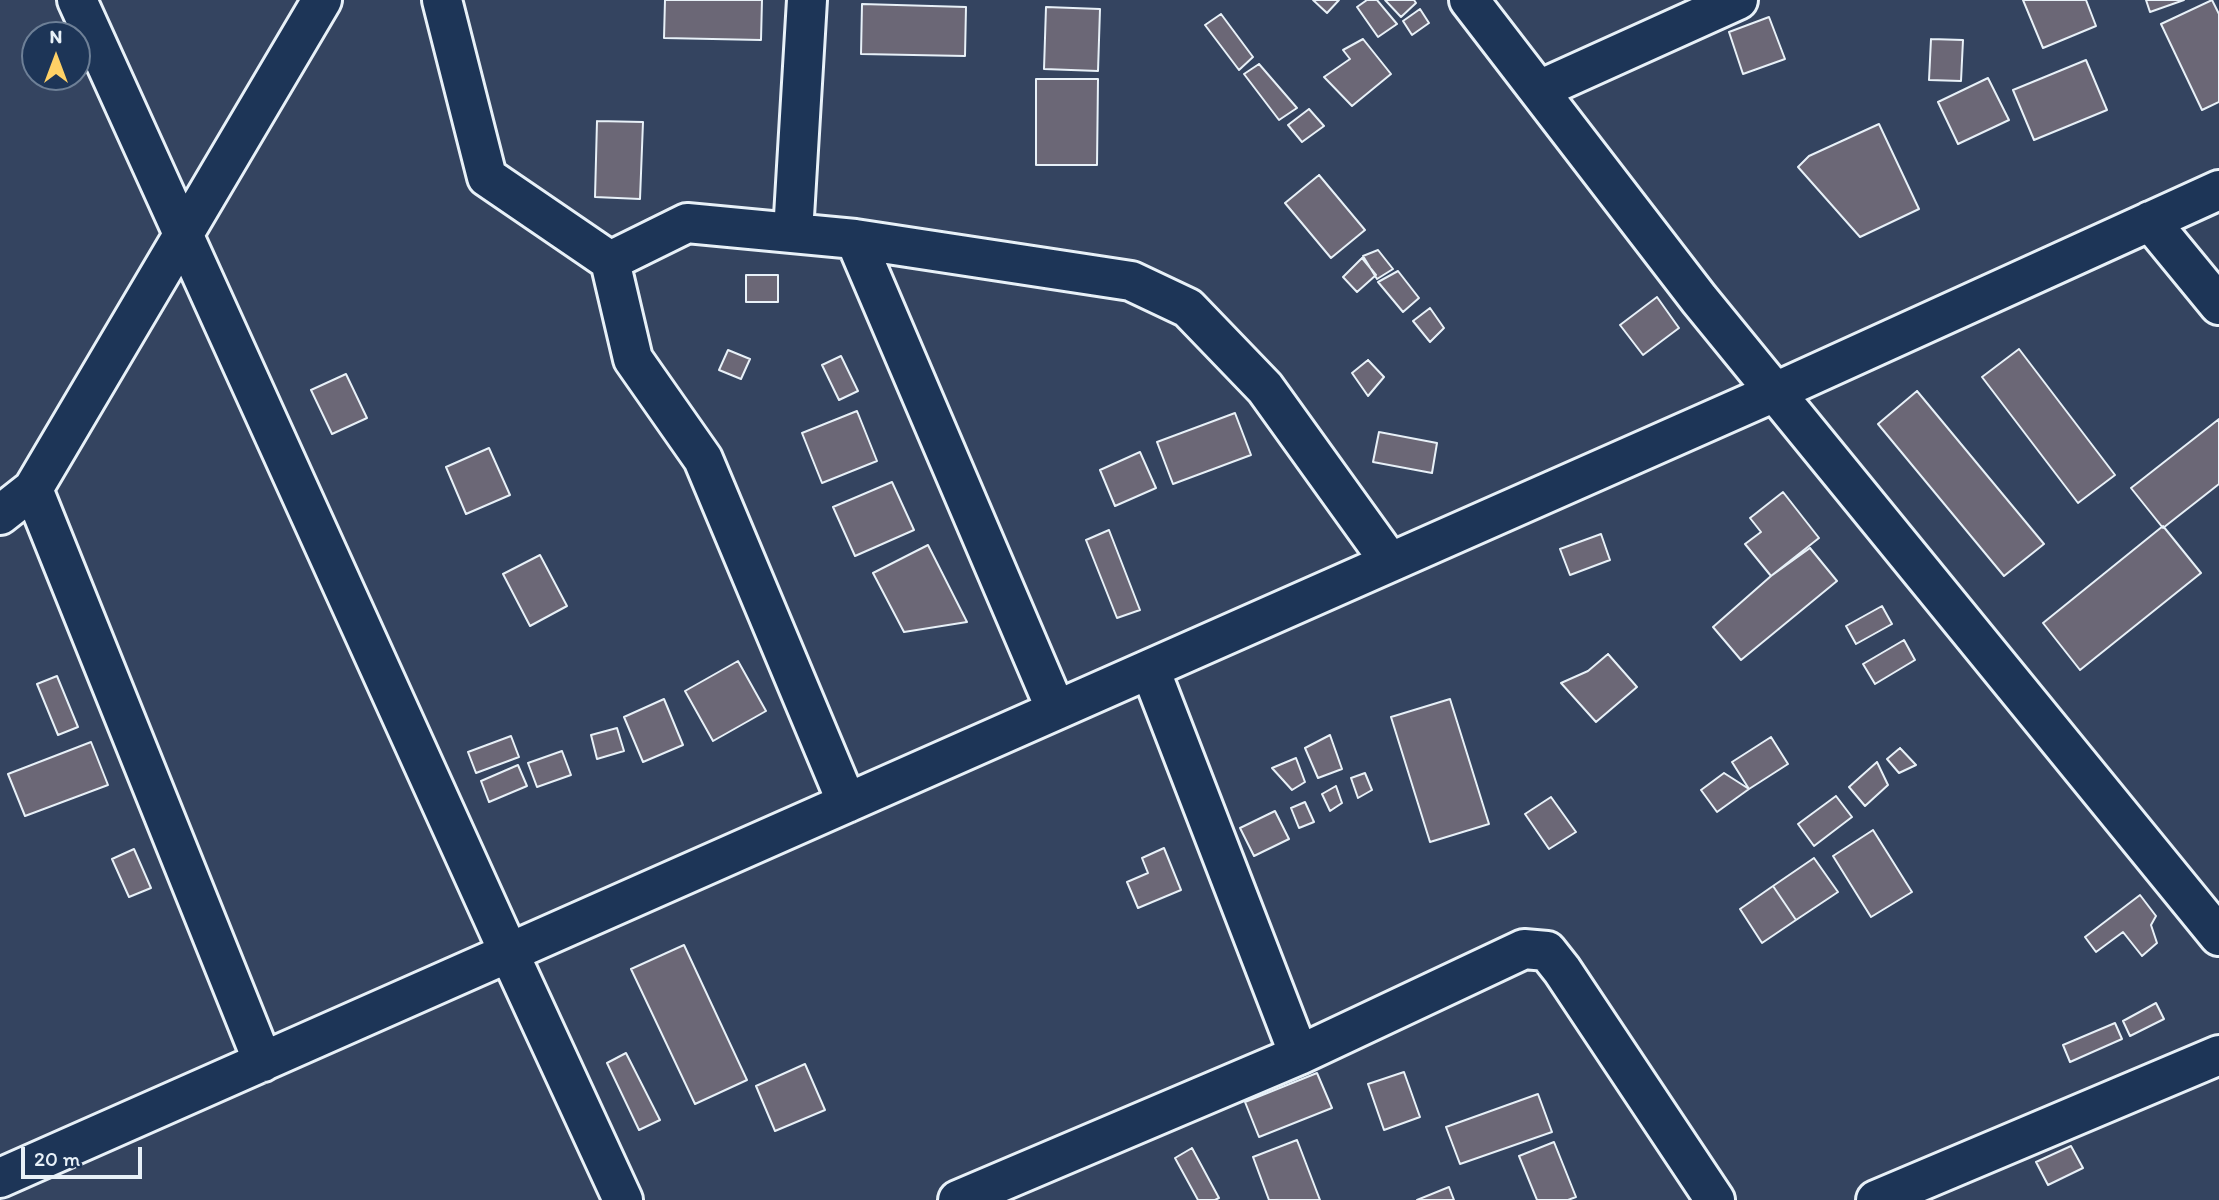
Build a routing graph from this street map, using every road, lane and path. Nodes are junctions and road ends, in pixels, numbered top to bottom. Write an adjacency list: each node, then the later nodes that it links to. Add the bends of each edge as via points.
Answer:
1 (77, 0): 10 (street)
2 (322, 0): 10 (street)
3 (442, 0): 13 (street, via 487,177)
4 (807, 0): 11 (street)
5 (1469, 0): 7 (street)
6 (1738, 0): 7 (street)
7 (1539, 90): 15 (street)
8 (2219, 190): 9 (street)
9 (2150, 221): 14 (street); 15 (street)
10 (183, 233): 16 (street); 23 (street)
11 (793, 233): 12 (street); 13 (street, via 687,223)
12 (855, 239): 18 (street, via 1131,282 1188,308 1265,388); 20 (street)
13 (610, 261): 21 (street, via 634,359 703,459)
14 (2219, 305)
15 (1775, 392): 18 (street); 22 (street)
16 (33, 489): 17 (street); 26 (street)
17 (0, 514)
18 (1390, 562): 19 (street)
19 (1150, 668): 20 (street); 24 (street)
20 (1056, 710): 21 (street)
21 (847, 803): 23 (street)
22 (2219, 936)
23 (509, 953): 26 (street); 28 (street)
24 (1299, 1055): 29 (street); 30 (street, via 1524,949 1547,951)
25 (2219, 1055): 31 (street)
26 (263, 1062): 27 (street)
27 (3, 1167)
28 (623, 1200)
29 (958, 1200)
30 (1715, 1200)
31 (1876, 1200)

